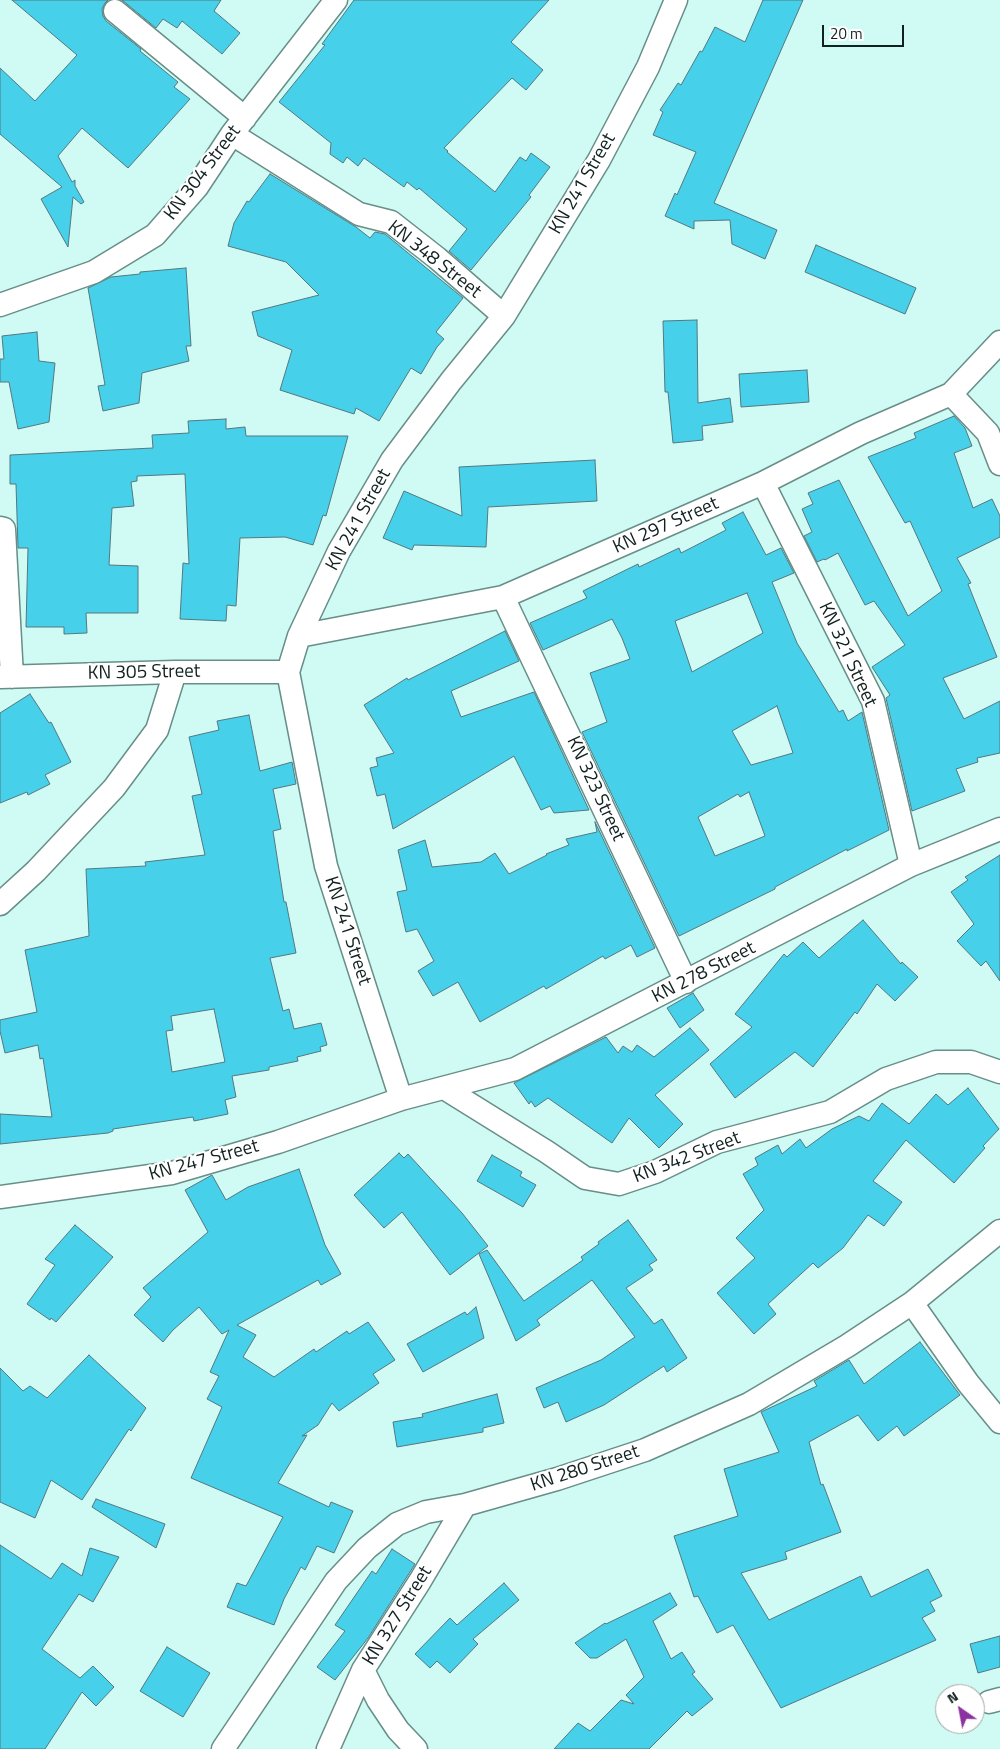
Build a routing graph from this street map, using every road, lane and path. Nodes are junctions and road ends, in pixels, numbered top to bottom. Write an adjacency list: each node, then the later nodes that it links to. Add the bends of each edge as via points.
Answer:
1 (336, 0): 4 (street, KN 304 Street)
2 (676, 0): 6 (street, KN 241 Street, via 648,68 598,160)
3 (115, 11): 4 (street, KN 348 Street)
4 (239, 126): 5 (street, KN 304 Street, via 196,187 155,234 94,272); 6 (street, KN 348 Street, via 359,214 391,222)
5 (0, 305)
6 (504, 316): 13 (street, KN 241 Street, via 392,460 340,550)
7 (1000, 342): 8 (street, KN 297 Street)
8 (951, 394): 9 (street, via 988,433); 10 (street, KN 297 Street, via 860,433)
9 (1000, 464)
10 (763, 483): 12 (street, KN 297 Street); 18 (street, KN 321 Street, via 873,701)
11 (0, 528): 16 (street, via 4,529 8,618)
12 (503, 597): 13 (street, KN 297 Street); 20 (street, KN 323 Street)
13 (299, 636): 15 (street, KN 241 Street)
14 (175, 672): 15 (street, KN 305 Street); 16 (street, KN 305 Street); 19 (street, via 156,730 114,788 36,871)
15 (288, 672): 23 (street, KN 241 Street, via 326,866)
16 (6, 677)
17 (1000, 829): 18 (street, KN 278 Street)
18 (912, 865): 20 (street, KN 278 Street)
19 (0, 904)
20 (686, 982): 22 (street, KN 278 Street, via 515,1069)
21 (1000, 1072): 22 (street, KN 342 Street, via 971,1062 936,1062 886,1079 830,1112 717,1142 655,1172 619,1184 585,1178)
22 (444, 1088): 23 (street, KN 278 Street)
23 (401, 1099): 24 (street, KN 247 Street, via 278,1142 172,1174)
24 (0, 1197)
25 (1000, 1231): 26 (street, KN 280 Street)
26 (912, 1303): 27 (street, via 968,1383); 28 (street, KN 280 Street, via 749,1404 645,1450)
27 (1000, 1422)
28 (465, 1505): 29 (street, KN 327 Street); 30 (street, KN 280 Street, via 426,1512 397,1524 367,1548 336,1581)
29 (363, 1670): 31 (street); 32 (street, KN 327 Street, via 398,1730)
30 (223, 1749)
31 (328, 1749)
32 (416, 1749)

